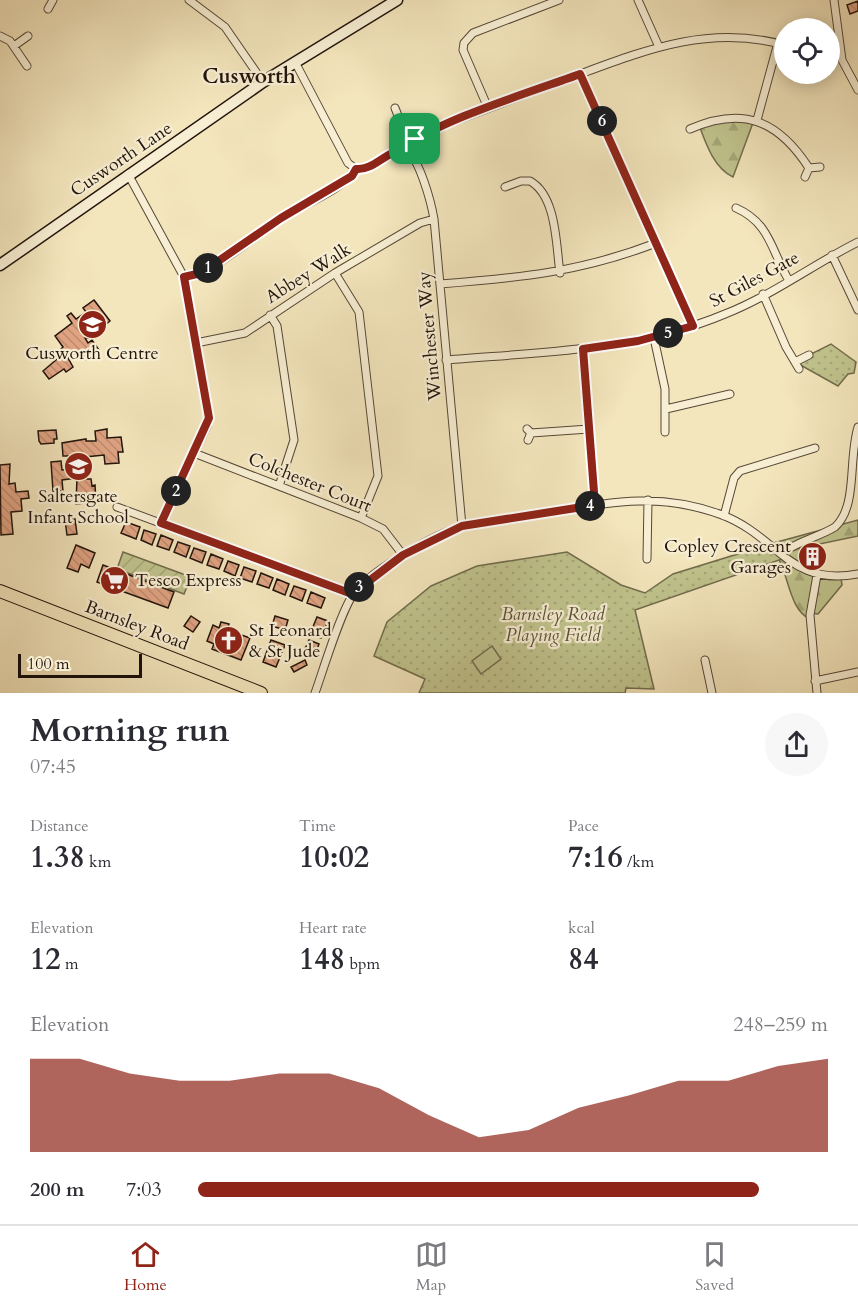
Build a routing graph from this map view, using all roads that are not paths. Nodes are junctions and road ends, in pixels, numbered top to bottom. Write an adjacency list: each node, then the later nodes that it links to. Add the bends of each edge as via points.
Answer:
1 (53, 0): 8 (street)
2 (189, 0): 7 (street)
3 (397, 0): 16 (street)
4 (559, 0): 23 (street, via 466,38 463,50)
5 (638, 0): 14 (street)
6 (834, 0): 9 (street)
7 (198, 3): 20 (street, via 232,35)
8 (48, 9)
9 (836, 18)
10 (0, 36): 13 (street, via 7,37)
11 (28, 36): 13 (street)
12 (774, 43): 14 (street, via 737,36)
13 (14, 46): 17 (street)
14 (659, 47): 19 (street)
15 (840, 50): 21 (street, via 844,67)
16 (295, 62): 20 (street, Cusworth Lane); 29 (street, via 348,163)
17 (27, 66)
18 (774, 66): 24 (street)
19 (580, 74): 23 (street); 36 (street)
20 (263, 82): 30 (street, Cusworth Lane)
21 (858, 90)
22 (395, 108): 26 (street, Winchester Way)
23 (488, 108): 26 (street, via 436,128)
24 (757, 120): 25 (street, via 724,117); 28 (street, via 780,133)
25 (690, 129)
26 (408, 146): 29 (street); 34 (street, Winchester Way)
27 (820, 167): 28 (street)
28 (809, 168): 31 (street)
29 (356, 169): 41 (street, via 352,176 281,218 201,273)
30 (128, 174): 38 (street, Cusworth Lane); 41 (street)
31 (805, 177)
32 (503, 188): 40 (street, via 530,182 543,194)
33 (736, 208): 42 (street, via 755,218 766,230 775,258)
34 (434, 219): 39 (street, Abbey Walk, via 420,223); 43 (street, Winchester Way)
35 (858, 242): 37 (street, St Giles Gate)
36 (656, 243): 40 (street); 47 (street)
37 (832, 255): 42 (street, St Giles Gate); 45 (street)
38 (0, 265)
39 (335, 273): 46 (street, Abbey Walk); 67 (street, via 359,312 378,476)
40 (560, 273): 43 (street)
41 (184, 277): 49 (street)
42 (788, 279): 44 (street, St Giles Gate)
43 (440, 284): 52 (street, Winchester Way)
44 (763, 294): 47 (street, St Giles Gate); 51 (street, via 797,366)
45 (858, 310)
46 (270, 315): 49 (street, Abbey Walk, via 245,333); 62 (street, via 277,326 294,440)
47 (693, 326): 48 (street, St Giles Gate)
48 (654, 338): 50 (street, St Giles Gate); 54 (street)
49 (196, 343): 60 (street, via 209,418)
50 (583, 349): 52 (street, St Giles Gate); 56 (street)
51 (809, 355)
52 (447, 360): 69 (street, Winchester Way)
53 (730, 394): 54 (street)
54 (666, 410): 57 (street)
55 (858, 427): 61 (street, via 853,447)
56 (589, 429): 58 (street); 64 (street)
57 (665, 432)
58 (529, 434)
59 (815, 448): 66 (street, via 740,471 734,478)
60 (194, 453): 62 (street, Colchester Court); 68 (street)
61 (856, 484): 70 (street, via 845,518)
62 (279, 486): 67 (street, Colchester Court)
63 (648, 500): 64 (street); 66 (street, via 695,506); 72 (street)
64 (595, 505): 69 (street)
65 (117, 507): 68 (street)
66 (724, 516): 70 (street, via 753,531)
67 (361, 518): 71 (street, Colchester Court, via 383,529)
68 (161, 523): 76 (street)
69 (462, 526): 71 (street)
70 (781, 554): 74 (street, via 798,568)
71 (403, 555): 76 (street)
72 (647, 559)
73 (858, 574): 74 (street, via 841,578)
74 (817, 575): 79 (street, via 810,612)
75 (0, 591): 80 (highway, Barnsley Road)
76 (352, 594): 81 (street)
77 (705, 660): 82 (street)
78 (858, 672): 79 (street)
79 (815, 681): 83 (street)
80 (261, 693)
81 (315, 693)
82 (712, 693)
83 (817, 693)

